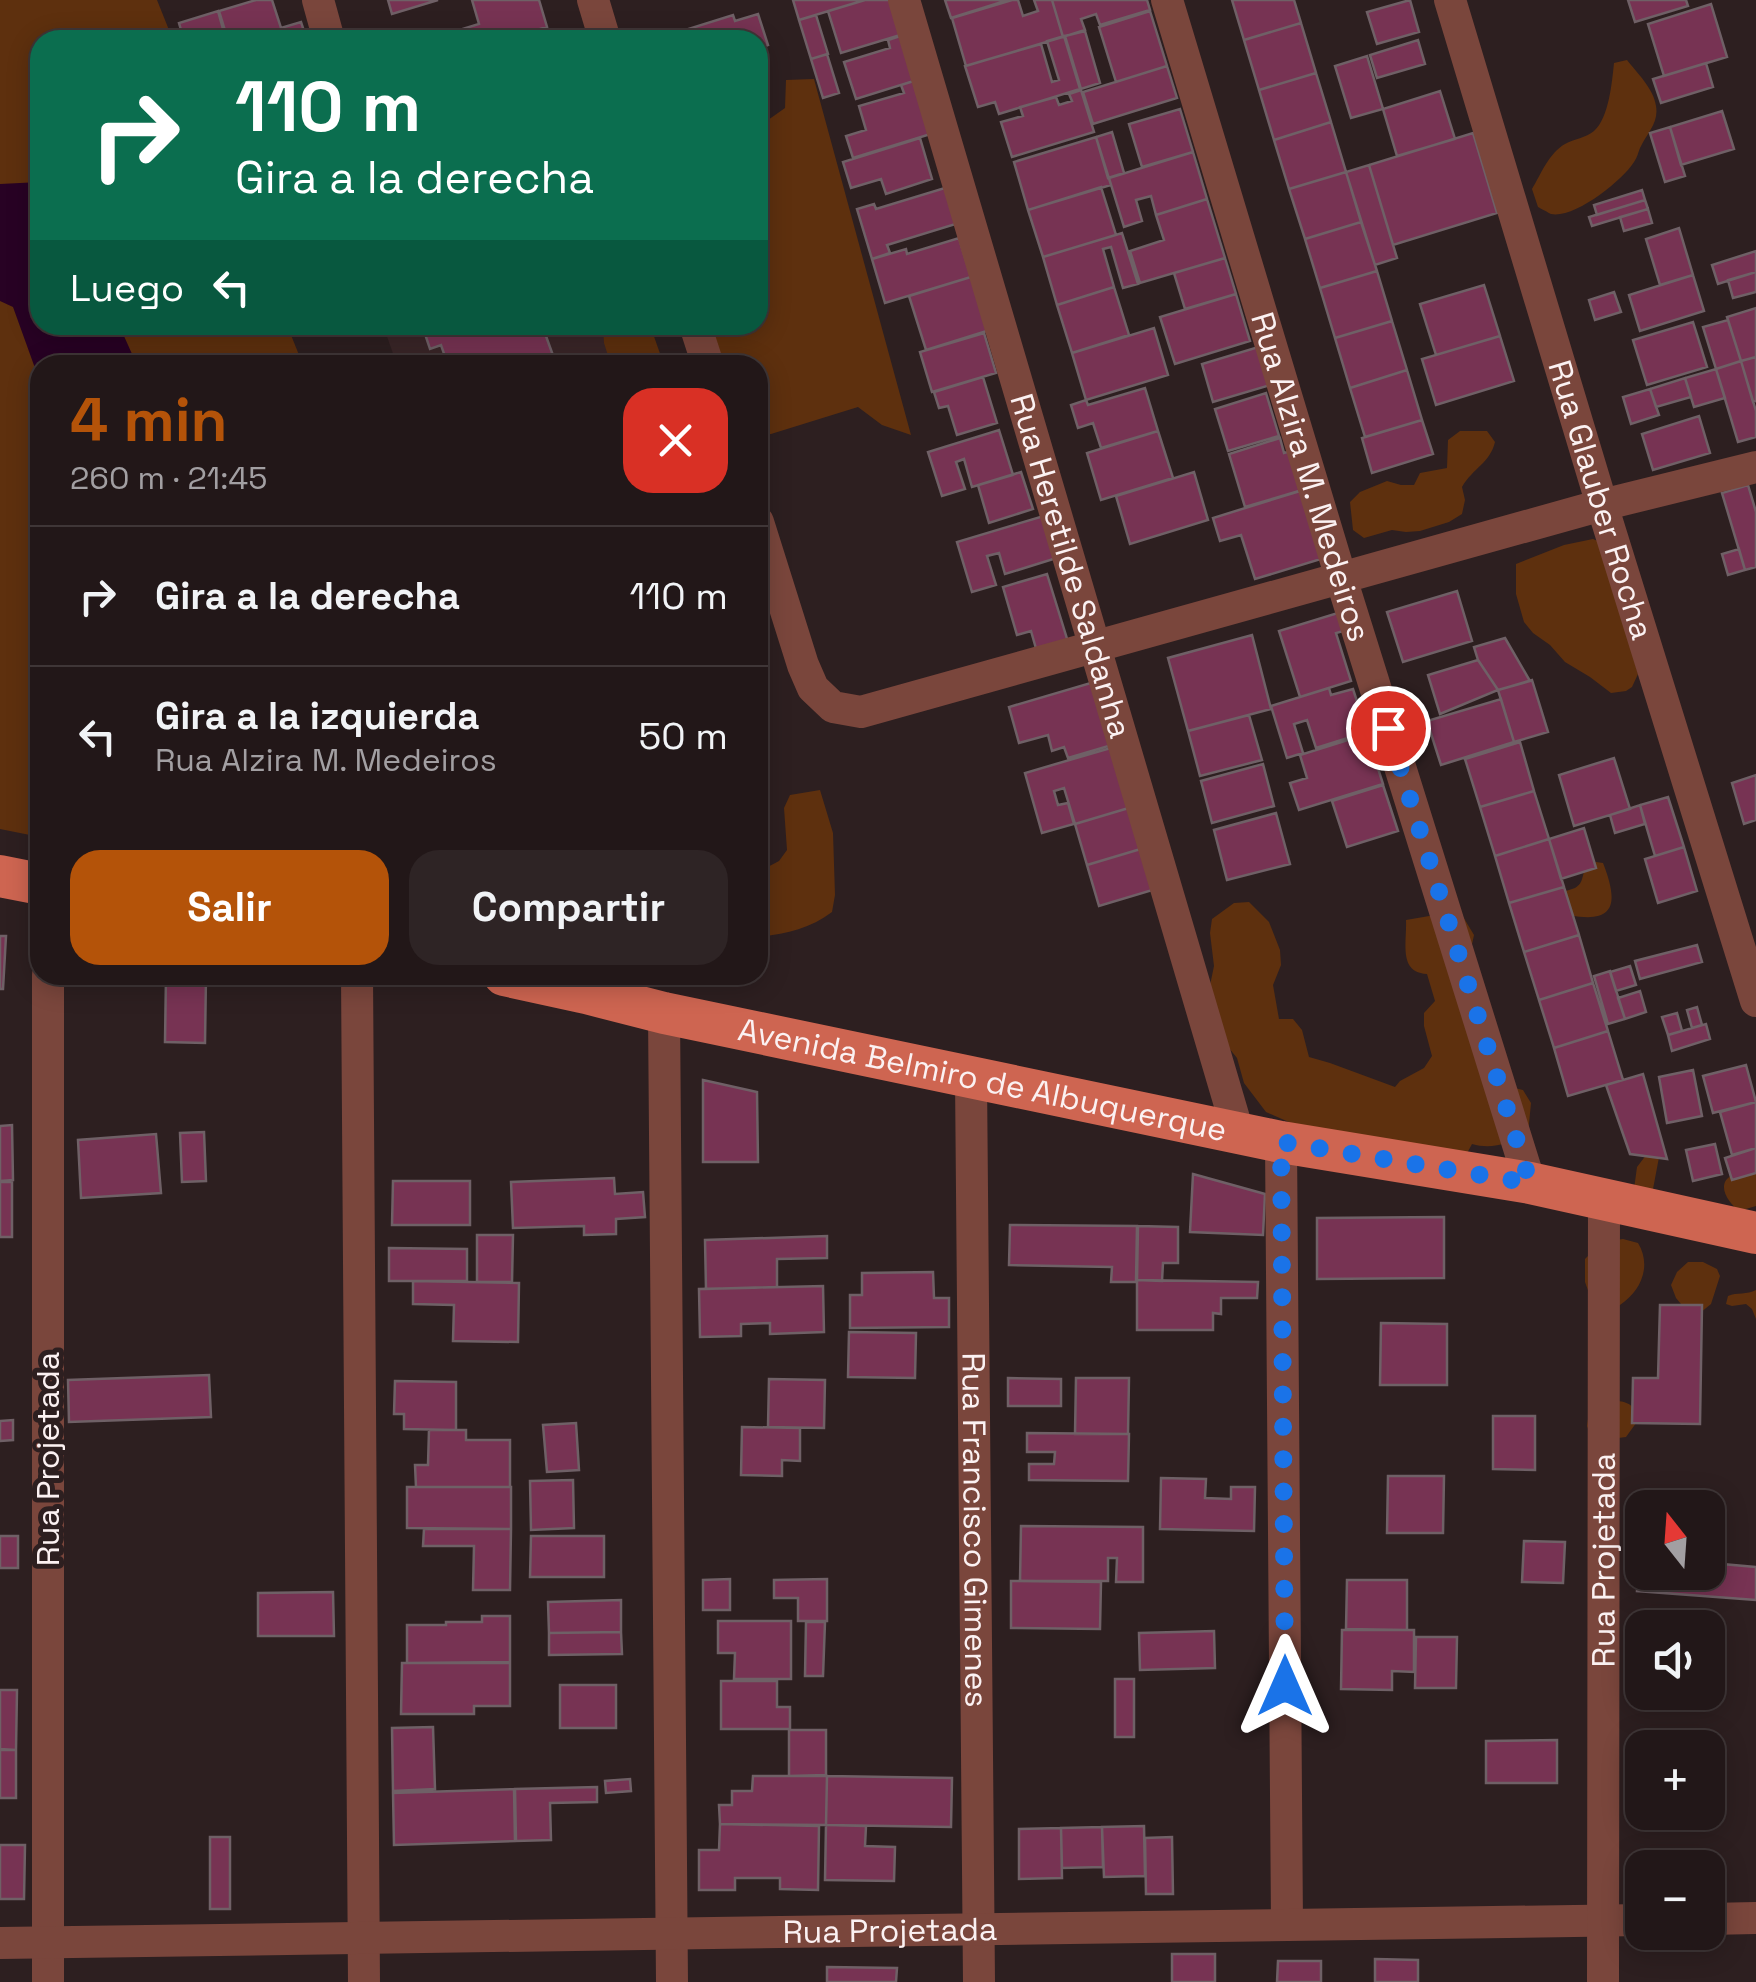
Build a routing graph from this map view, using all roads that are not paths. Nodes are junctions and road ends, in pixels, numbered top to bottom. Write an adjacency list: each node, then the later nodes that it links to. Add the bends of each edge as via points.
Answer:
1 (318, 0): 6 (street)
2 (593, 0): 7 (street)
3 (904, 0): 12 (street, Rua Heretilde Saldanha)
4 (1167, 0): 11 (street, Rua Alzira M. Medeiros)
5 (1450, 0): 9 (street, Rua Glauber Rocha)
6 (326, 30)
7 (602, 30)
8 (1756, 467): 9 (street)
9 (1602, 504): 11 (street); 18 (street, Rua Glauber Rocha)
10 (768, 554): 12 (street, via 803,666 833,707 860,712)
11 (1341, 578): 12 (street); 23 (street, Rua Alzira M. Medeiros)
12 (1094, 647): 21 (street, Rua Heretilde Saldanha)
13 (0, 876): 14 (main road)
14 (30, 882)
15 (48, 985): 34 (street, Rua Projetada)
16 (356, 985): 33 (street)
17 (552, 985): 19 (main road, Avenida Belmiro de Albuquerque)
18 (1756, 1001)
19 (664, 1013): 20 (main road, Avenida Belmiro de Albuquerque); 32 (street)
20 (972, 1078): 21 (main road, Avenida Belmiro de Albuquerque); 31 (street, Rua Francisco Gimenes)
21 (1238, 1132): 22 (main road, Avenida Belmiro de Albuquerque)
22 (1281, 1142): 23 (main road, Avenida Belmiro de Albuquerque); 30 (street)
23 (1530, 1183): 24 (main road, Avenida Belmiro de Albuquerque)
24 (1604, 1198): 25 (main road, Avenida Belmiro de Albuquerque); 29 (street, Rua Projetada)
25 (1756, 1232)
26 (1756, 1918): 27 (street)
27 (1725, 1919)
28 (1625, 1920): 29 (street, Rua Projetada)
29 (1602, 1921): 30 (street, Rua Projetada); 40 (street, Rua Projetada)
30 (1286, 1925): 31 (street, Rua Projetada)
31 (978, 1929): 32 (street, Rua Projetada); 39 (street, Rua Francisco Gimenes)
32 (672, 1934): 33 (street, Rua Projetada); 38 (street)
33 (364, 1938): 34 (street, Rua Projetada); 37 (street)
34 (48, 1942): 35 (street, Rua Projetada); 36 (street, Rua Projetada)
35 (0, 1943)
36 (48, 1982)
37 (364, 1982)
38 (672, 1982)
39 (979, 1982)
40 (1603, 1982)

